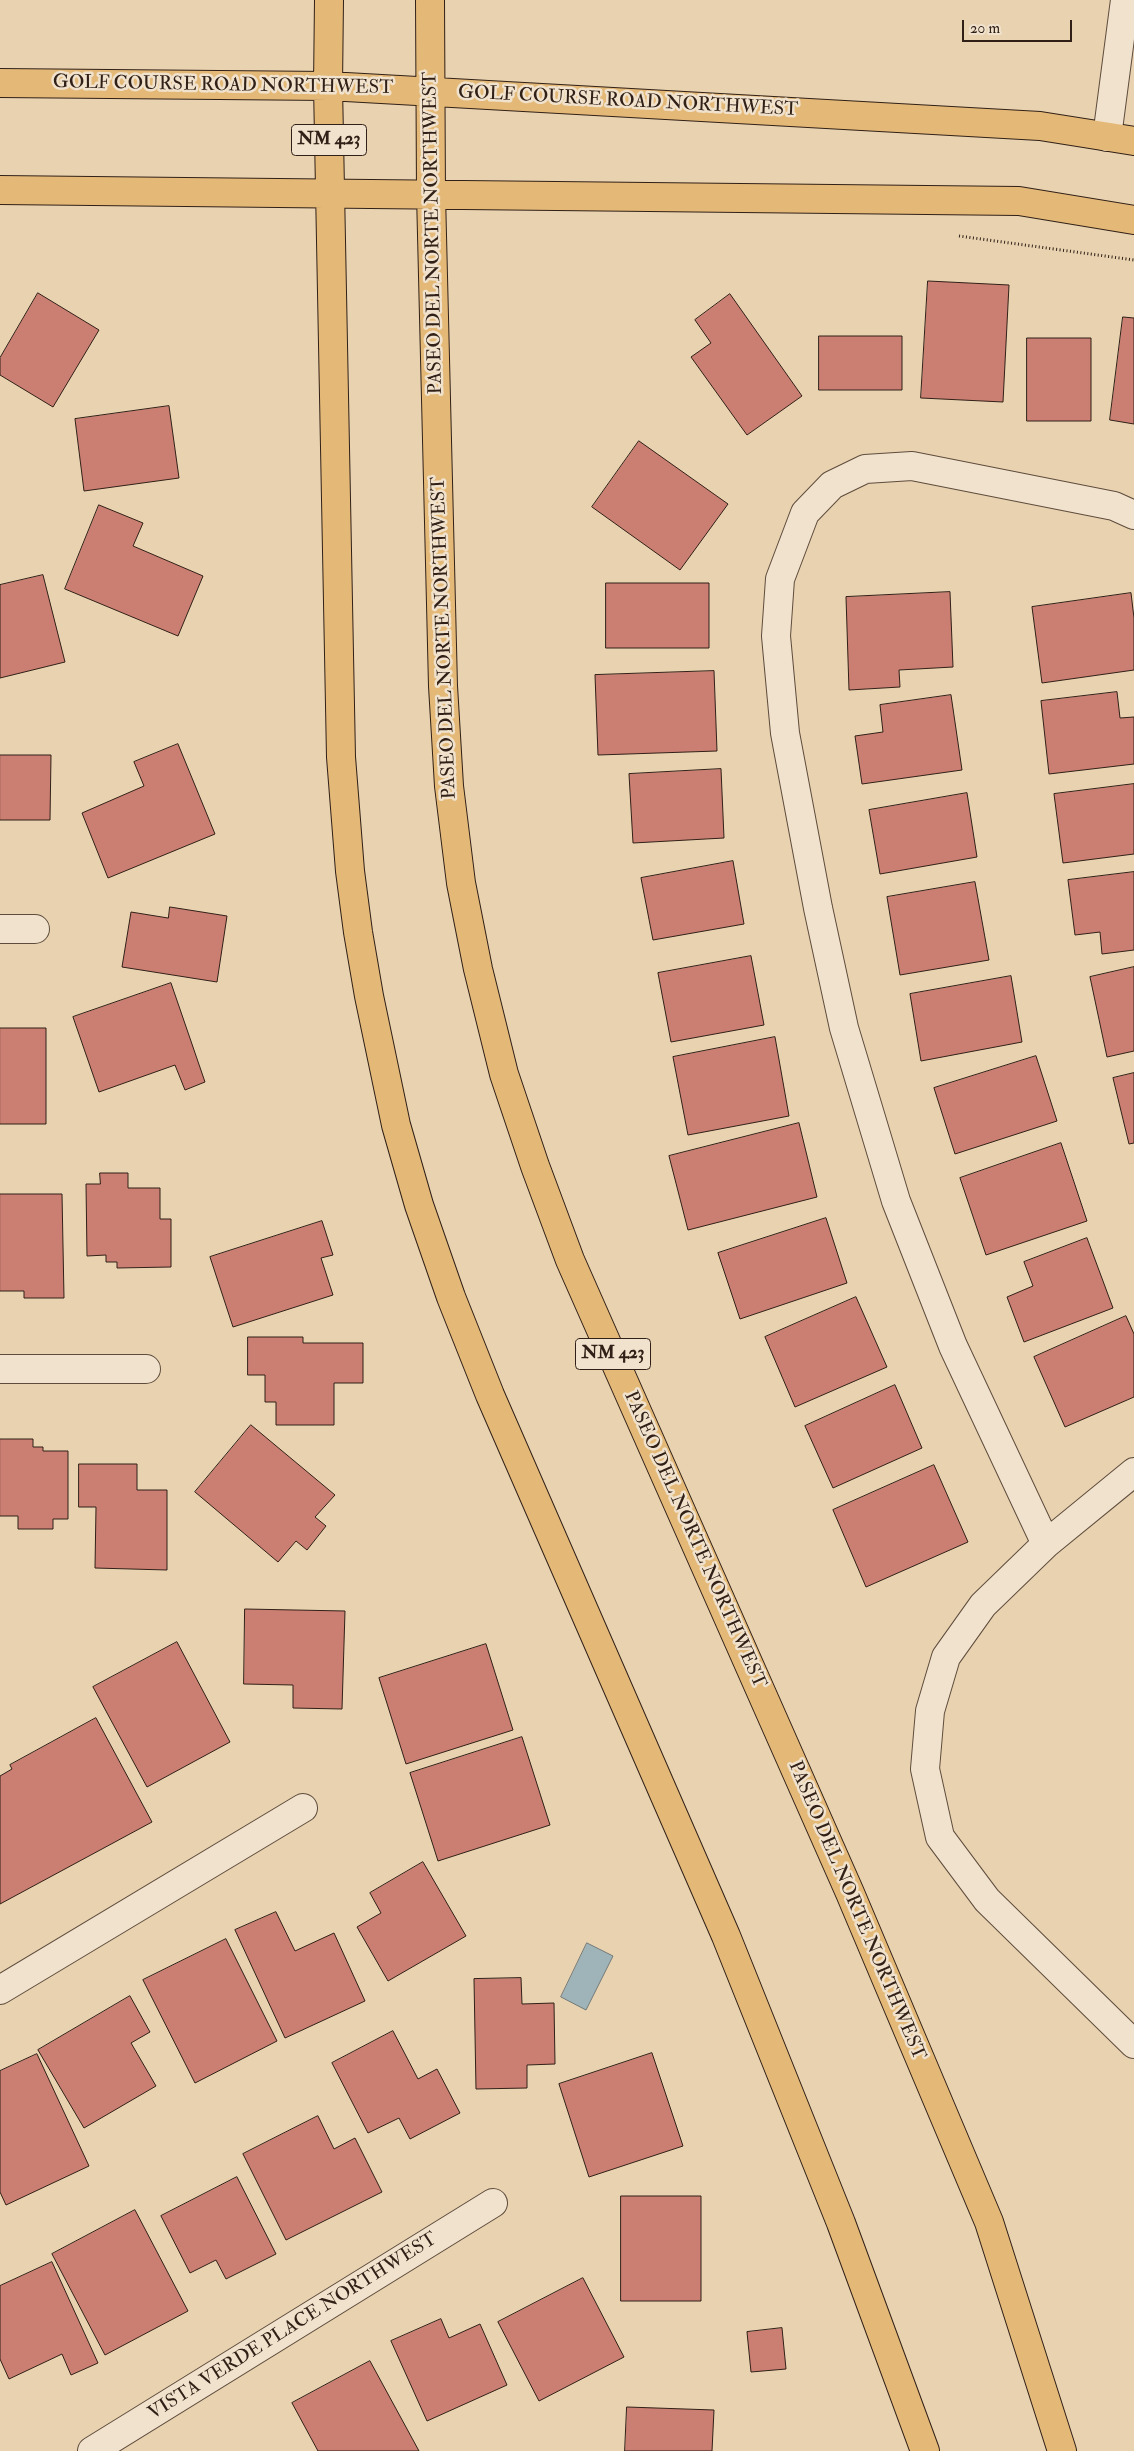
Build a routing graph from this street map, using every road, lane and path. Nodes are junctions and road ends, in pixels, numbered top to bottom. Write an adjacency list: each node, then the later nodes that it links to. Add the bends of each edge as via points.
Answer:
1 (329, 0): 5 (main road)
2 (430, 0): 6 (main road, PASEO DEL NORTE NORTHWEST)
3 (1125, 0): 7 (street)
4 (0, 82): 5 (main road, GOLF COURSE ROAD NORTHWEST)
5 (328, 86): 6 (main road, GOLF COURSE ROAD NORTHWEST); 11 (main road, NM 423)
6 (431, 91): 7 (main road, GOLF COURSE ROAD NORTHWEST, via 1040,126); 10 (main road, PASEO DEL NORTE NORTHWEST / NM 423)
7 (1107, 137): 8 (main road, GOLF COURSE ROAD NORTHWEST)
8 (1134, 141)
9 (0, 190): 11 (main road)
10 (431, 194): 11 (main road); 12 (main road, via 1019,201); 26 (main road, PASEO DEL NORTE NORTHWEST / NM 423, via 443,686 449,786 461,883 504,1074 570,1260 850,1893 989,2222)
11 (330, 195): 25 (main road, NM 423, via 340,757 358,932 396,1125 419,1205 486,1386 726,1936 841,2223)
12 (1134, 220)
13 (1134, 514): 19 (street, via 1114,506 912,466 865,469 832,485 805,513 780,579 776,636 785,733 844,1028 899,1210 953,1346)
14 (35, 928): 15 (street)
15 (0, 929)
16 (0, 1369): 17 (street)
17 (146, 1369)
18 (1134, 1472): 19 (street)
19 (1046, 1544): 22 (street, via 982,1605 946,1657 930,1711 925,1769 940,1837 988,1900)
20 (303, 1808): 21 (street)
21 (0, 1990)
22 (1134, 2044)
23 (493, 2203): 24 (street, VISTA VERDE PLACE NORTHWEST)
24 (92, 2451)
25 (925, 2451)
26 (1062, 2451)

